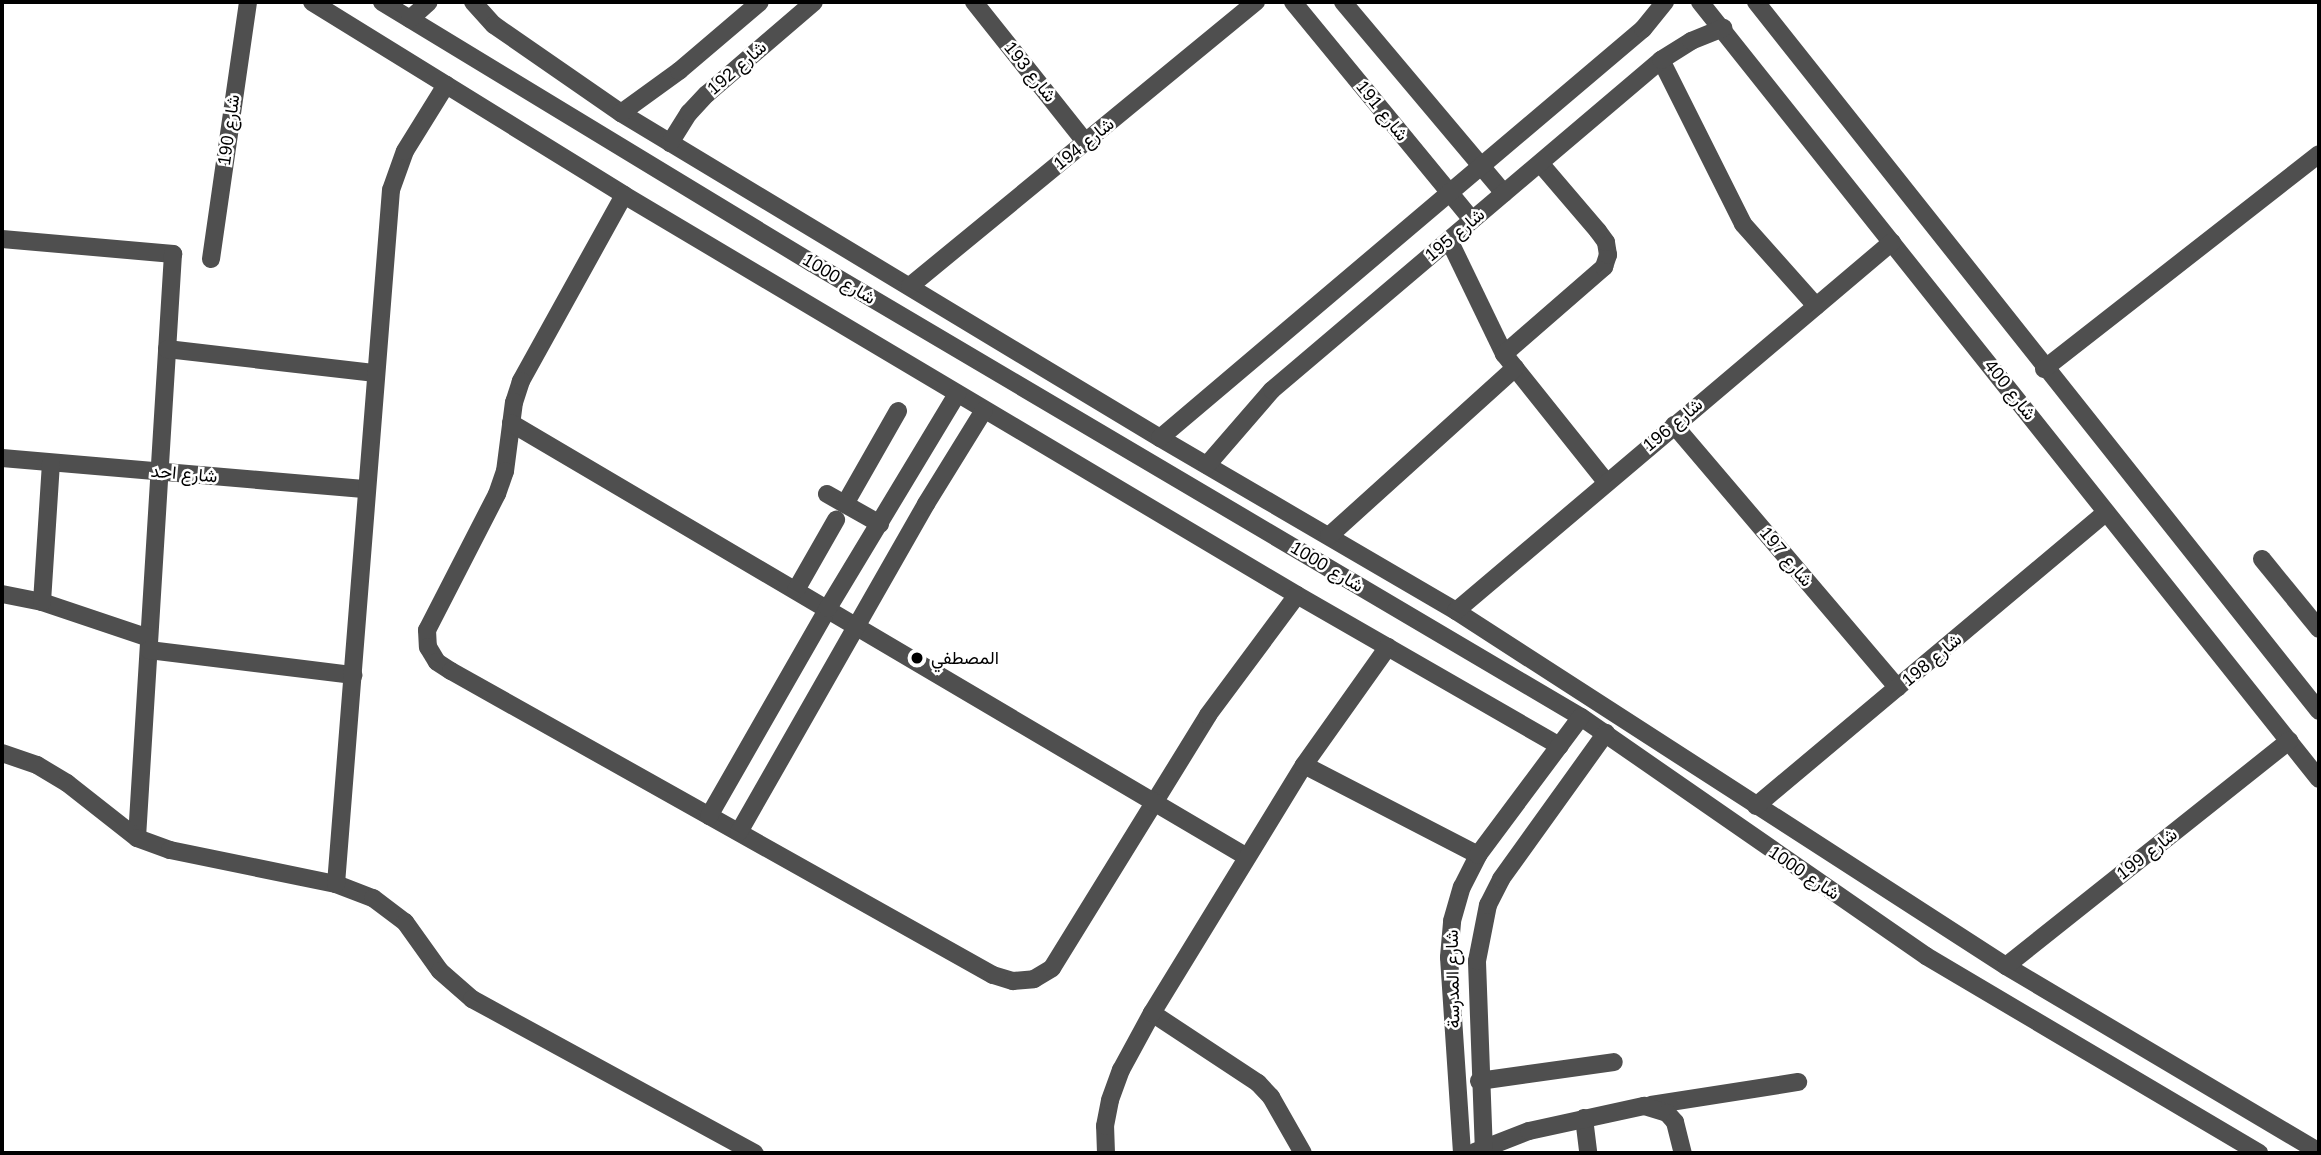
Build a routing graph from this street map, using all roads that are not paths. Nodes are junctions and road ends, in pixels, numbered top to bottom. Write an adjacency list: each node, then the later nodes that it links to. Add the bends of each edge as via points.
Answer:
1 (247, 2): 32 (street, شارع 190)
2 (312, 2): 18 (street)
3 (382, 2): 15 (street, شارع 1000)
4 (429, 2): 15 (street)
5 (472, 2): 19 (street, شارع 1000, via 494,25)
6 (760, 2): 19 (street, شارع 192, via 679,72)
7 (814, 2): 20 (street, شارع 192, via 707,94)
8 (974, 2): 21 (street, شارع 193)
9 (1256, 2): 21 (street, شارع 194)
10 (1293, 2): 25 (street, شارع 191)
11 (1343, 2): 24 (street)
12 (1665, 2): 24 (street, شارع 195, via 1643,29)
13 (1700, 2): 16 (street, شارع 400)
14 (1756, 2): 37 (street)
15 (410, 19): 72 (street, شارع 1000, via 812,263)
16 (1723, 29): 17 (street, شارع 195, via 1691,41); 31 (street, شارع 400)
17 (1661, 60): 23 (street, شارع 195); 34 (street, via 1743,224)
18 (446, 85): 27 (street); 38 (street, via 405,151 391,190)
19 (621, 113): 20 (street, شارع 1000)
20 (670, 143): 33 (street, شارع 1000)
21 (1086, 143): 33 (street, شارع 194)
22 (2319, 154): 37 (street)
23 (1540, 163): 26 (street, شارع 195); 36 (street, via 1598,231 1608,255 1604,267)
24 (1482, 166): 25 (street, شارع 195); 26 (street)
25 (1450, 193): 28 (street, شارع 191); 44 (street, شارع 195)
26 (1504, 193): 28 (street, شارع 195)
27 (624, 195): 39 (street); 42 (street, via 526,372)
28 (1472, 220): 30 (street, شارع 195)
29 (2, 239): 35 (street, via 173,254)
30 (1449, 240): 36 (street); 47 (street, شارع 195, via 1272,390)
31 (1892, 242): 34 (street, شارع 196); 55 (street, شارع 400)
32 (211, 259)
33 (910, 286): 44 (street, شارع 1000)
34 (1816, 306): 43 (street, شارع 196)
35 (167, 349): 38 (street); 48 (street)
36 (1510, 361): 49 (street); 57 (street)
37 (2045, 369): 71 (street)
38 (376, 373): 50 (street)
39 (957, 394): 40 (street); 51 (street)
40 (984, 410): 53 (street); 61 (street)
41 (898, 411): 54 (street)
42 (511, 423): 59 (street); 81 (street, via 498,494 433,614 427,630 428,647 437,662 451,671)
43 (1674, 425): 49 (street, شارع 196); 70 (street, شارع 197)
44 (1160, 438): 47 (street, شارع 1000)
45 (2, 458): 46 (street, شارع احد)
46 (51, 463): 48 (street, شارع احد); 62 (street)
47 (1207, 465): 57 (street, شارع 1000)
48 (160, 472): 50 (street, شارع احد); 67 (street)
49 (1606, 482): 64 (street, شارع 196)
50 (367, 489): 69 (street)
51 (900, 489): 53 (street); 56 (street)
52 (827, 494): 54 (street)
53 (926, 504): 65 (street)
54 (840, 512): 56 (street); 59 (street)
55 (2106, 512): 70 (street, شارع 198); 74 (street, شارع 400)
56 (880, 524): 63 (street)
57 (1329, 536): 64 (street, شارع 1000)
58 (2262, 559): 66 (street)
59 (796, 590): 63 (street)
60 (2, 594): 62 (street)
61 (1297, 595): 68 (street); 79 (street, via 1208,715)
62 (42, 603): 67 (street)
63 (828, 608): 65 (street); 81 (street)
64 (1456, 611): 80 (street, شارع 1000)
65 (857, 625): 79 (street); 82 (street)
66 (2319, 629)
67 (149, 644): 69 (street); 83 (street)
68 (1388, 648): 75 (street); 77 (street)
69 (352, 675): 86 (street)
70 (1898, 688): 80 (street, شارع 198)
71 (2319, 711)
72 (1581, 717): 73 (street, شارع 1000); 75 (street, شارع المدرسة)
73 (1606, 733): 90 (street, شارع المدرسة, via 1501,878 1488,905 1477,961); 102 (street, شارع 1000, via 1926,956)
74 (2289, 741): 78 (street, شارع 400); 87 (street, شارع 199)
75 (1560, 746): 84 (street, شارع المدرسة)
76 (2, 752): 83 (street, via 67,783)
77 (1304, 765): 84 (street); 85 (street)
78 (2319, 779)
79 (1156, 800): 82 (street, via 1052,968 1034,979 1013,981 993,975); 85 (street)
80 (1756, 806): 87 (street, شارع 1000)
81 (709, 816): 82 (street)
82 (739, 832)
83 (137, 838): 86 (street, via 170,850)
84 (1478, 855): 99 (street, شارع المدرسة, via 1452,921 1449,957)
85 (1247, 857): 88 (street)
86 (336, 884): 96 (street, via 373,898 405,922 440,971 471,999)
87 (2006, 966): 95 (street, شارع 1000)
88 (1152, 1013): 97 (street, via 1110,1100); 98 (street, via 1258,1083)
89 (1614, 1062): 90 (street)
90 (1479, 1081): 94 (street, شارع المدرسة)
91 (1798, 1082): 92 (street)
92 (1644, 1106): 93 (street); 101 (street, via 1667,1113 1675,1122)
93 (1584, 1118): 94 (street, via 1529,1131); 100 (street)
94 (1480, 1151)
95 (2319, 1152)
96 (755, 1153)
97 (1106, 1153)
98 (1303, 1153)
99 (1462, 1153)
100 (1588, 1153)
101 (1683, 1153)
102 (2259, 1153)

